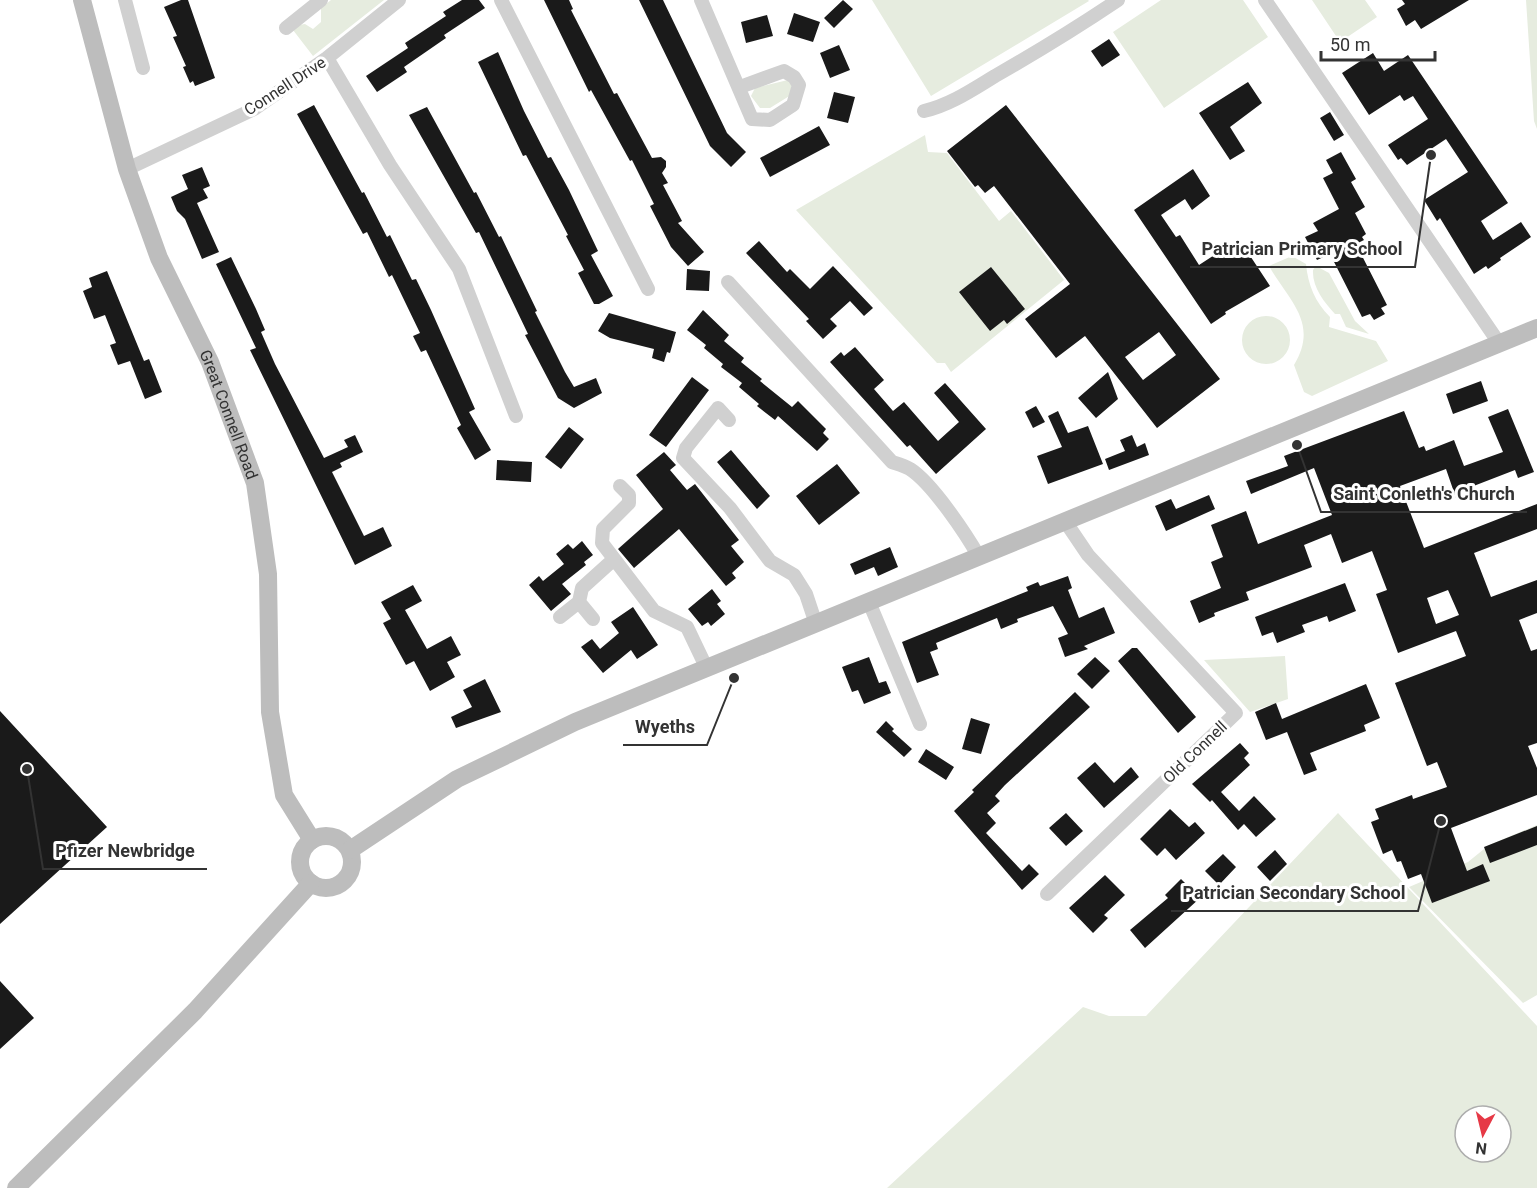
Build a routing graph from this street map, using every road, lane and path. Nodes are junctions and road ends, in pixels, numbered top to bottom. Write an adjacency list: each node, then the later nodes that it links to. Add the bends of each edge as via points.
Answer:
1 (82, 0): 14 (main road, Great Connell Road)
2 (125, 0): 11 (street)
3 (321, 0): 9 (street, via 310,18)
4 (399, 0): 10 (street, Connell Drive)
5 (501, 0): 16 (street)
6 (700, 0): 12 (street)
7 (1118, 0): 13 (street, via 977,87 941,107)
8 (1265, 0): 18 (street)
9 (285, 28)
10 (327, 58): 14 (street, Connell Drive, via 254,109); 19 (street, via 390,165 459,269)
11 (143, 68)
12 (740, 87)
13 (924, 111)
14 (127, 168): 32 (main road, Great Connell Road, via 159,258 210,362 255,483 268,574 270,712 284,795)
15 (728, 282): 23 (street, via 892,462 910,469 937,497)
16 (648, 289)
17 (1537, 327): 18 (main road)
18 (1499, 343): 22 (main road)
19 (516, 416)
20 (729, 420): 29 (street, via 718,408 686,448 683,458 730,508 770,561 794,575 806,594)
21 (621, 486): 24 (street, via 629,495 629,503 603,528 601,537)
22 (1065, 521): 23 (main road); 35 (street, Old Connell, via 1088,555 1236,713)
23 (979, 557): 26 (main road)
24 (613, 560): 25 (street, via 582,588); 30 (street, via 654,611 687,627)
25 (579, 602): 27 (street); 28 (street)
26 (869, 602): 29 (main road); 31 (street)
27 (560, 617)
28 (593, 619)
29 (816, 624): 30 (main road)
30 (706, 669): 33 (main road, via 575,722 457,779)
31 (920, 724)
32 (312, 840): 33 (main road, via 330,835); 34 (main road, via 302,851 300,862)
33 (350, 850): 34 (main road, via 353,860 347,879 326,889)
34 (310, 884): 36 (main road, via 195,1011)
35 (1047, 894)
36 (16, 1188)

